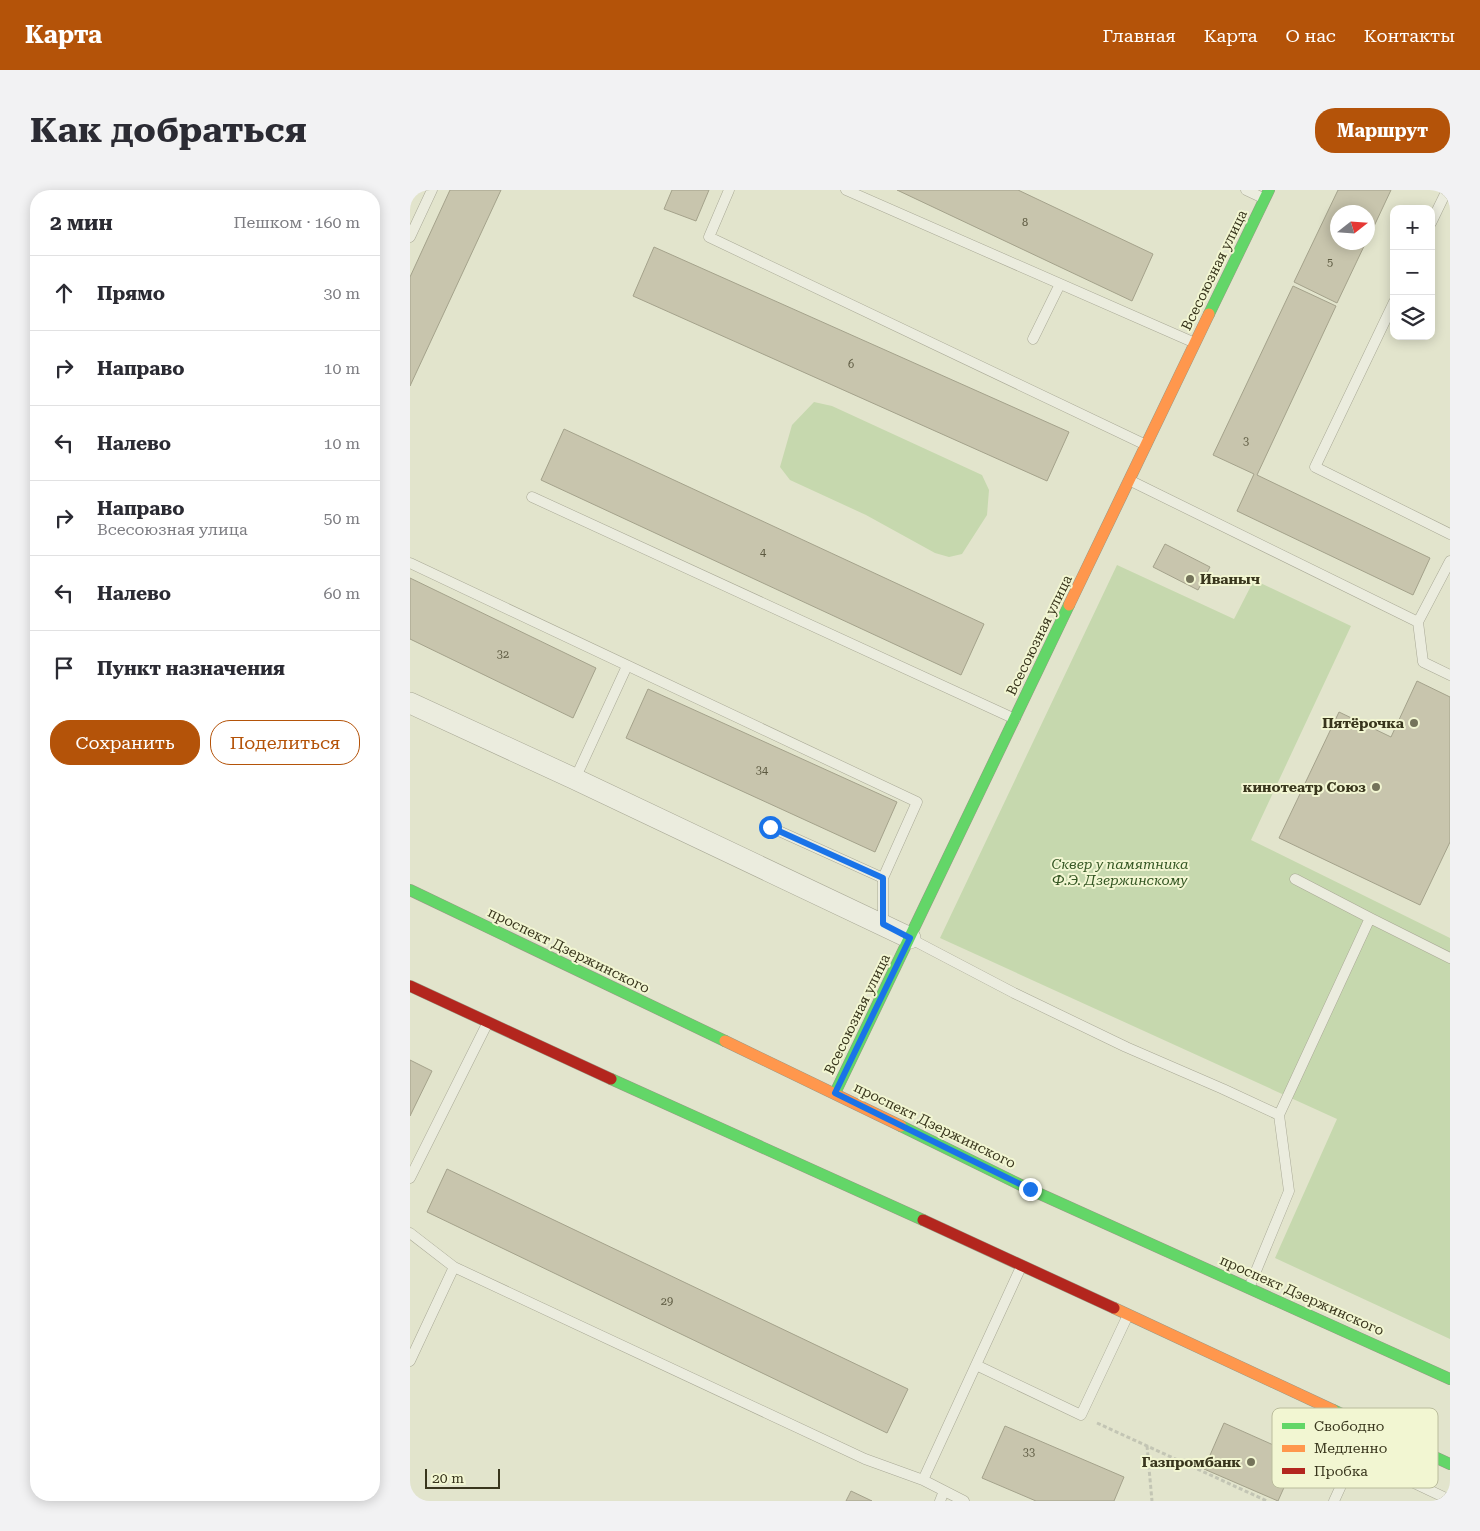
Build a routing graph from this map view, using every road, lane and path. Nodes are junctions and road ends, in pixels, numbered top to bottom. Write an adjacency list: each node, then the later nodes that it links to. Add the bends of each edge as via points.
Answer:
1 (432, 190): 8 (lane)
2 (729, 190): 13 (lane, via 709,237)
3 (846, 190): 9 (lane)
4 (1246, 190): 6 (lane)
5 (1447, 190): 7 (lane)
6 (1267, 194): 12 (street, Всесоюзная улица)
7 (1435, 215)
8 (410, 237)
9 (1060, 284): 11 (lane); 12 (lane)
10 (1390, 310): 16 (lane, via 1315,467)
11 (1034, 339)
12 (1196, 344): 13 (street, Всесоюзная улица)
13 (1147, 445): 14 (street, Всесоюзная улица)
14 (1130, 481): 19 (lane); 23 (street, Всесоюзная улица)
15 (532, 497): 23 (lane)
16 (1450, 534)
17 (1450, 561): 19 (lane)
18 (410, 563): 20 (lane)
19 (1418, 622): 21 (lane, via 1423,662)
20 (628, 666): 24 (lane); 26 (lane, via 917,802)
21 (1450, 675)
22 (410, 703): 24 (street)
23 (1016, 719): 31 (street, Всесоюзная улица)
24 (574, 779): 30 (street)
25 (770, 827): 26 (lane)
26 (883, 878): 30 (lane)
27 (1294, 879): 29 (lane)
28 (410, 890): 35 (street, проспект Дзержинского)
29 (1370, 918): 32 (lane); 36 (lane)
30 (883, 924): 31 (street)
31 (910, 938): 35 (street, Всесоюзная улица); 36 (lane, via 1126,1047)
32 (1450, 958)
33 (410, 986): 34 (street)
34 (488, 1023): 37 (lane); 39 (street)
35 (835, 1093): 41 (street, проспект Дзержинского, via 1030,1189)
36 (1279, 1115): 41 (lane, via 1289,1191)
37 (410, 1176)
38 (410, 1233): 40 (lane)
39 (1021, 1265): 42 (street); 44 (lane)
40 (454, 1267): 43 (lane); 51 (lane, via 865,1459)
41 (1249, 1288): 45 (street, проспект Дзержинского)
42 (1129, 1314): 46 (street); 47 (lane)
43 (410, 1361)
44 (976, 1365): 47 (lane); 51 (lane)
45 (1450, 1379)
46 (1330, 1408)
47 (1081, 1415): 48 (path)
48 (1147, 1446): 57 (path); 58 (path)
49 (1438, 1458): 50 (street)
50 (1450, 1464)
51 (923, 1480): 54 (lane)
52 (1340, 1488): 59 (lane)
53 (1425, 1488): 55 (lane)
54 (942, 1496): 56 (lane)
55 (1450, 1500)
56 (964, 1501)
57 (1152, 1501)
58 (1267, 1501)
59 (1334, 1501)

